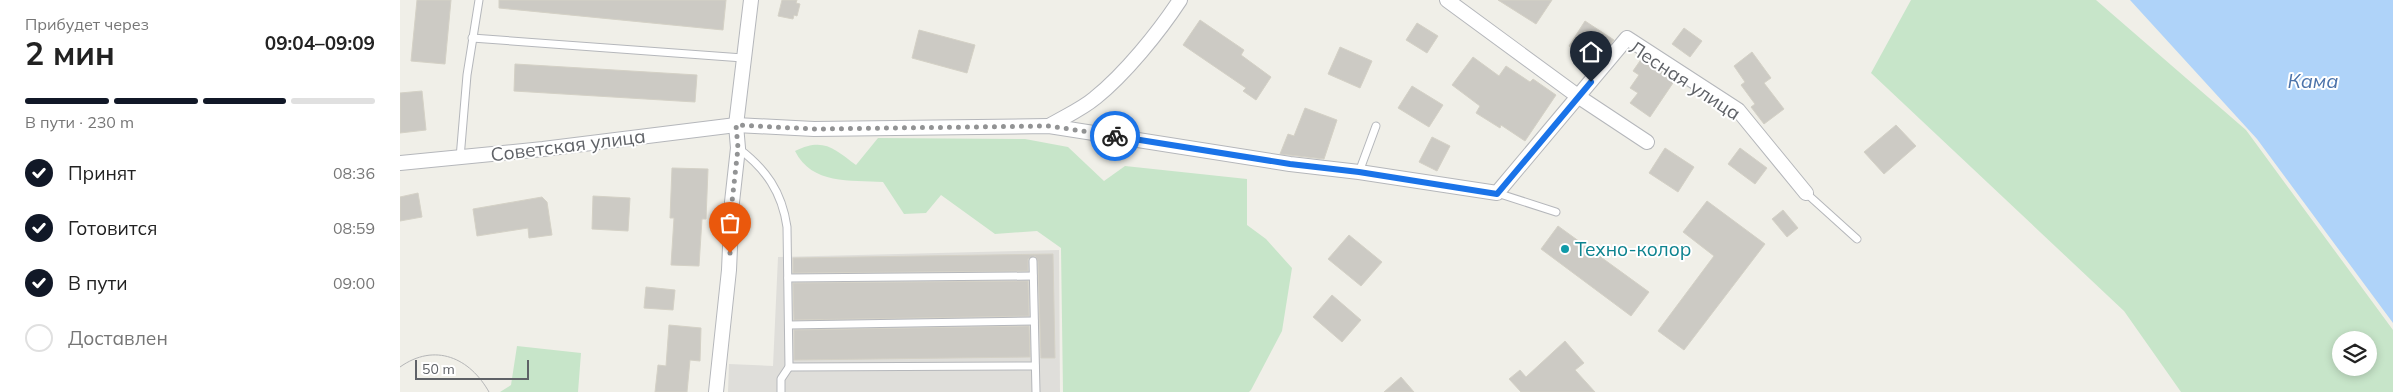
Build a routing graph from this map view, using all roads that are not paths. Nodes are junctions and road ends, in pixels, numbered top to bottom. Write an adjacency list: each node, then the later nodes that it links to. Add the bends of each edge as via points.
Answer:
1 (478, 0): 5 (lane)
2 (751, 0): 6 (street)
3 (1180, 0): 9 (street, via 1167,20 1095,99)
4 (1447, 0): 7 (street)
5 (472, 38): 6 (lane); 13 (lane)
6 (743, 58): 8 (street)
7 (1579, 97): 11 (street); 16 (street, Лесная улица); 17 (street, Лесная улица, via 1627,38 1738,110)
8 (736, 125): 9 (street, via 814,129); 12 (street); 13 (street, Советская улица)
9 (1049, 126): 15 (street)
10 (1376, 126): 15 (lane)
11 (1647, 142)
12 (738, 148): 22 (lane, via 754,160 781,198 787,227); 27 (street)
13 (460, 158): 14 (street, Советская улица)
14 (400, 163)
15 (1359, 172): 16 (street)
16 (1497, 194): 18 (lane)
17 (1806, 194): 19 (lane)
18 (1556, 212)
19 (1857, 239)
20 (1033, 261): 21 (lane)
21 (1034, 276): 22 (lane); 23 (lane)
22 (788, 278): 24 (lane)
23 (1034, 322): 24 (lane); 25 (lane)
24 (789, 325): 26 (lane)
25 (1035, 366): 26 (lane); 29 (lane)
26 (789, 367): 28 (lane, via 782,379)
27 (716, 392)
28 (781, 392)
29 (1036, 392)

